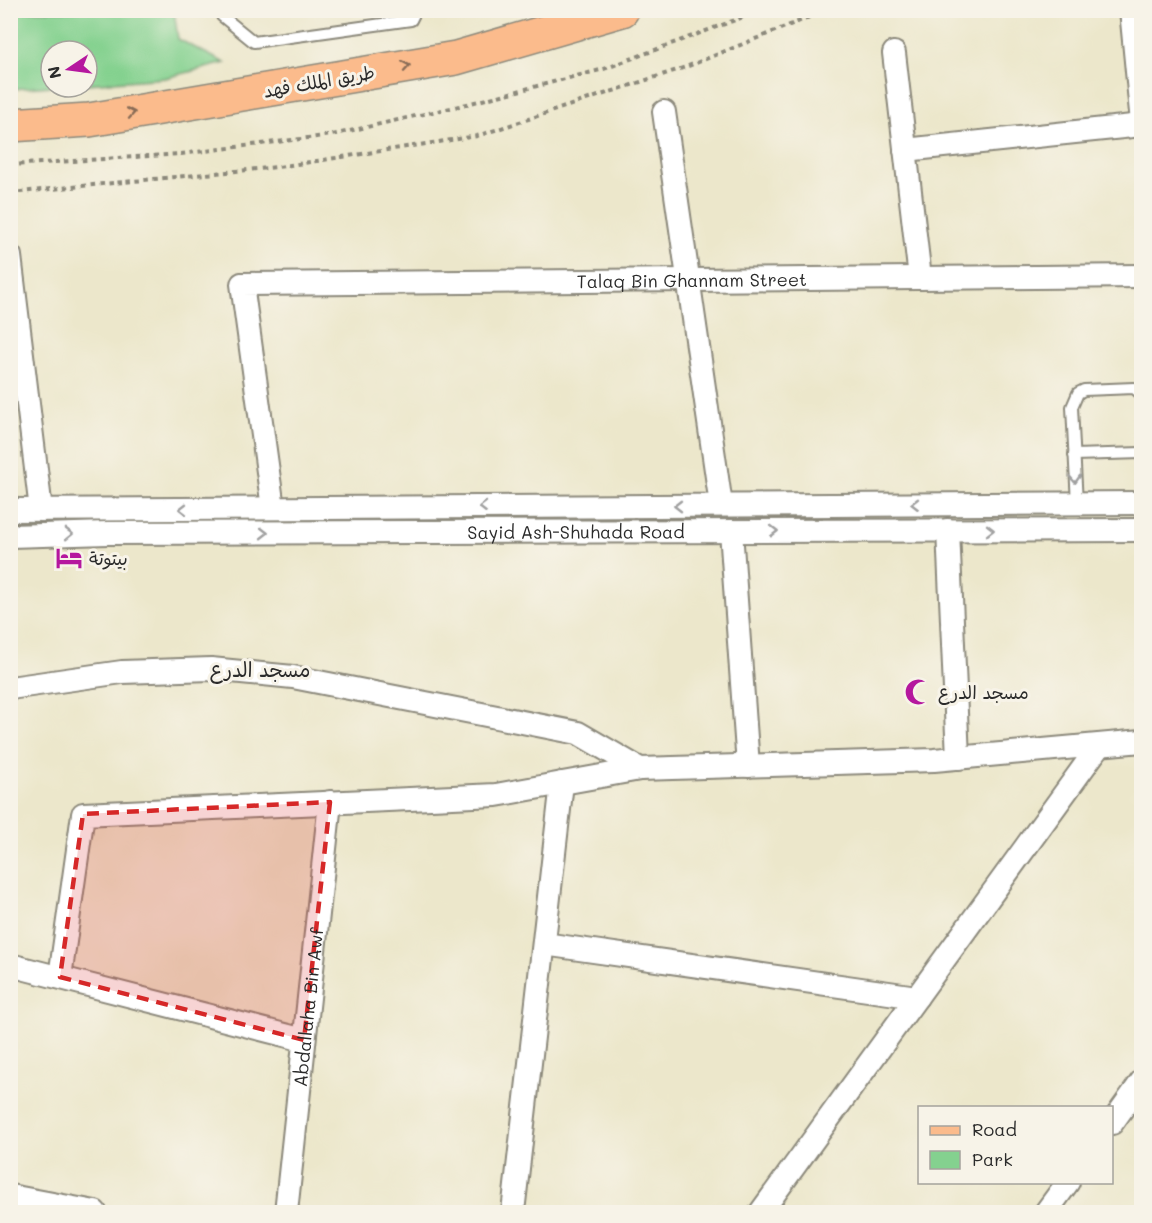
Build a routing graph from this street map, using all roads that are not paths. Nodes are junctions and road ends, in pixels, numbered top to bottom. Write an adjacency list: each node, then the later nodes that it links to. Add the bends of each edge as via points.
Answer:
1 (221, 10): 2 (lane, via 222,16 254,42 411,20)
2 (416, 10)
3 (622, 10): 8 (main road, طريق الملك فهد, one-way to 3, via 456,58)
4 (1131, 10): 9 (street)
5 (894, 53): 11 (street)
6 (10, 107): 8 (main road)
7 (664, 112): 15 (street)
8 (89, 120): 10 (main road, طريق الملك فهد)
9 (1142, 124): 11 (street)
10 (10, 125)
11 (905, 150): 14 (street)
12 (10, 256): 24 (street)
13 (1142, 276): 14 (street, Talaq Bin Ghannam Street)
14 (920, 278): 15 (street, Talaq Bin Ghannam Street)
15 (688, 280): 21 (street); 22 (street, Talaq Bin Ghannam Street, via 242,285)
16 (1142, 395): 18 (lane, via 1134,388 1078,393 1072,407)
17 (1142, 453): 18 (lane)
18 (1074, 455): 20 (lane, one-way to 20)
19 (1142, 503): 20 (street, Sayid Ash-Shuhada Road)
20 (1077, 504): 21 (street, Sayid Ash-Shuhada Road, one-way to 21)
21 (721, 505): 22 (street, Sayid Ash-Shuhada Road, one-way to 22)
22 (273, 508): 24 (street, Sayid Ash-Shuhada Road, one-way to 24)
23 (10, 510): 24 (street, Sayid Ash-Shuhada Road)
24 (41, 510)
25 (948, 530): 26 (street, Sayid Ash-Shuhada Road, one-way to 26); 27 (street, Sayid Ash-Shuhada Road, one-way to 25); 32 (street)
26 (1142, 530)
27 (731, 531): 28 (street, Sayid Ash-Shuhada Road, one-way to 27); 33 (street)
28 (10, 536)
29 (10, 688): 34 (street, via 122,672 211,669 293,677 578,733)
30 (1142, 741): 31 (street)
31 (1099, 746): 32 (street); 40 (street)
32 (958, 758): 33 (street)
33 (748, 766): 34 (street)
34 (640, 769): 35 (street)
35 (562, 783): 36 (street, via 496,795); 37 (street)
36 (330, 802): 39 (street, via 83,814); 41 (street, Abdallaha Bin Awf)
37 (544, 944): 40 (street); 48 (street)
38 (10, 965): 39 (street)
39 (60, 977): 41 (street)
40 (917, 997): 49 (street)
41 (304, 1040): 47 (street, Abdallaha Bin Awf)
42 (1142, 1081): 43 (street)
43 (1113, 1122)
44 (1067, 1184): 50 (street)
45 (10, 1196): 46 (street)
46 (95, 1212)
47 (286, 1212)
48 (513, 1212)
49 (761, 1212)
50 (1046, 1212)

